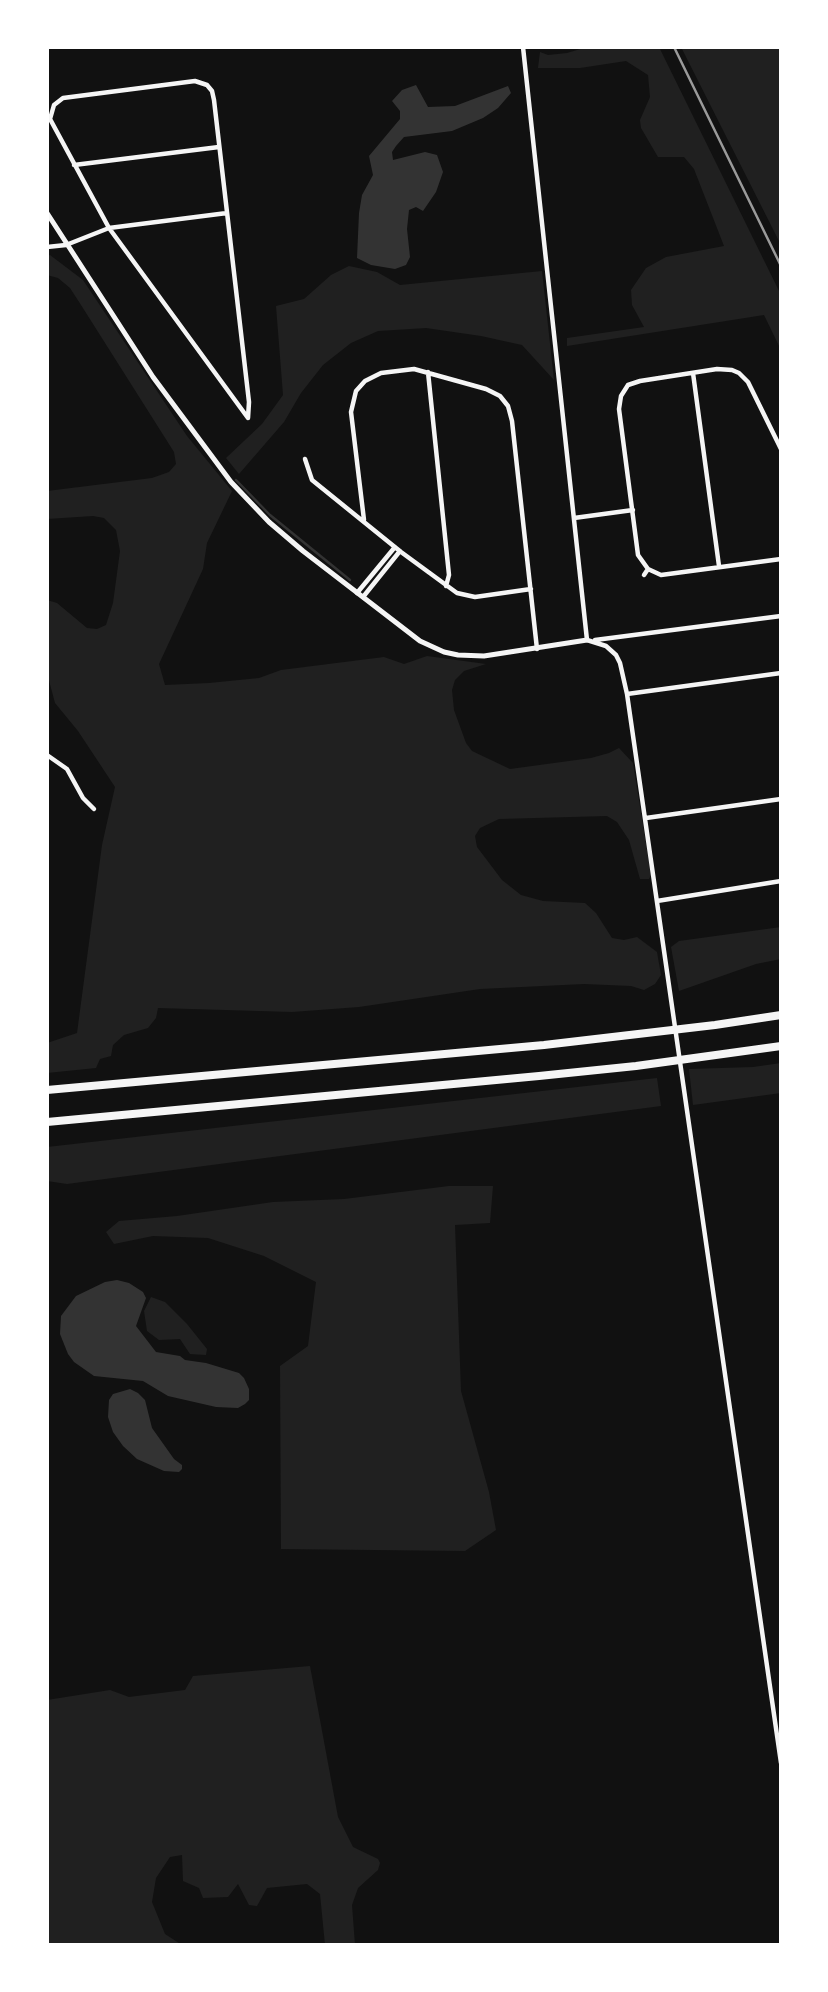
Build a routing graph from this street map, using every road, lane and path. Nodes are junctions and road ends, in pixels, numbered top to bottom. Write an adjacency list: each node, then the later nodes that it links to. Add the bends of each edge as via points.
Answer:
1 (523, 47): 15 (street)
2 (50, 106): 3 (street, via 63,98 201,82 213,95); 4 (street, via 50,119)
3 (220, 146): 4 (street); 6 (street)
4 (74, 165): 7 (street)
5 (47, 213): 8 (street)
6 (227, 213): 7 (street); 7 (street, via 248,418)
7 (109, 228): 8 (street)
8 (66, 245): 9 (street); 25 (street, via 177,412 230,482 277,529)
9 (47, 247)
10 (428, 372): 16 (street, via 381,373 356,391 351,412); 23 (street, via 449,575); 24 (street, via 485,389 508,406)
11 (693, 373): 12 (street, via 725,369 745,377); 14 (street, via 634,382 621,396); 20 (street)
12 (781, 449)
13 (305, 459): 16 (street, via 312,480)
14 (633, 510): 15 (street); 21 (street, via 638,555)
15 (574, 518): 27 (street)
16 (364, 520): 17 (street)
17 (395, 547): 18 (street); 25 (street)
18 (400, 551): 23 (street); 25 (street)
19 (781, 559): 20 (street)
20 (720, 567): 21 (street, via 661,575)
21 (648, 569): 22 (street)
22 (644, 575)
23 (446, 586): 24 (street, via 475,597)
24 (531, 589): 28 (street)
25 (360, 595): 28 (street, via 420,641 444,652 471,657)
26 (781, 616): 27 (street)
27 (587, 640): 28 (street); 30 (street, via 616,655)
28 (537, 649)
29 (781, 673): 30 (street)
30 (627, 694): 34 (street)
31 (47, 755): 33 (street, via 67,769)
32 (781, 799): 34 (street)
33 (94, 809)
34 (646, 818): 36 (street)
35 (781, 881): 36 (street)
36 (657, 901): 41 (street)
37 (781, 1015): 39 (highway, via 544,1045)
38 (781, 1046): 40 (highway, via 539,1076)
39 (47, 1090)
40 (47, 1122)
41 (781, 1763)

